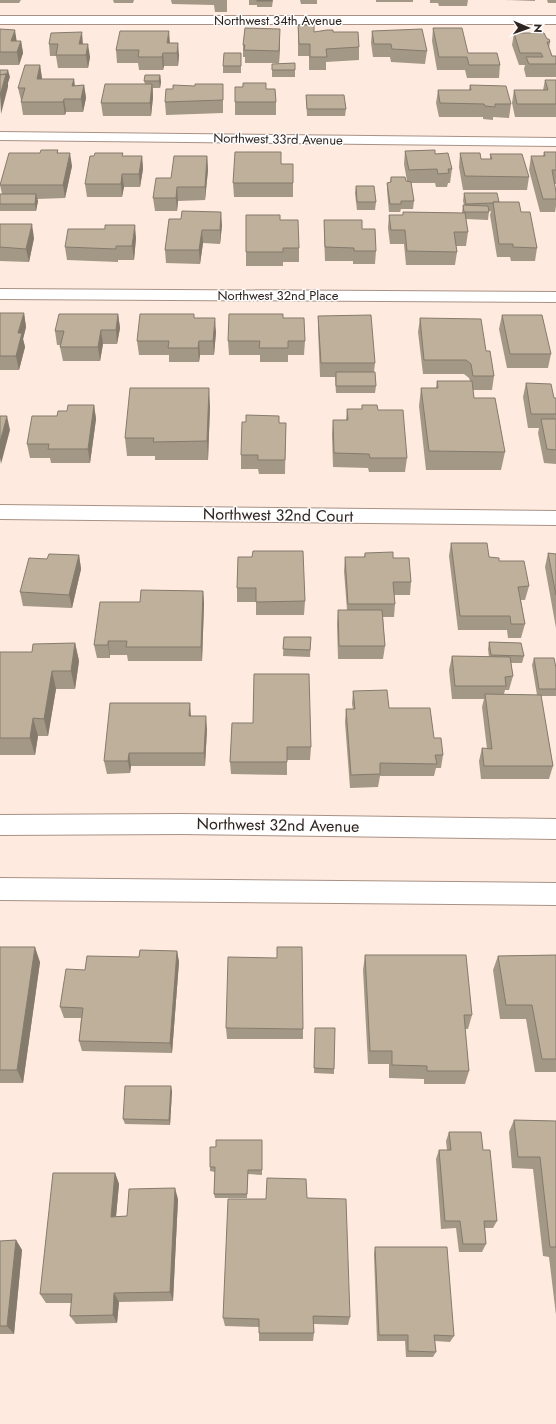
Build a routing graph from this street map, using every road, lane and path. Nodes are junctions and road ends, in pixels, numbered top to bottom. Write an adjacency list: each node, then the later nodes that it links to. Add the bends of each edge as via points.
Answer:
1 (0, 20): 2 (street, Northwest 34th Avenue)
2 (556, 20)
3 (0, 136): 4 (street, Northwest 33rd Avenue)
4 (556, 142)
5 (0, 294): 6 (street, Northwest 32nd Place)
6 (556, 297)
7 (0, 512): 8 (street, Northwest 32nd Court)
8 (556, 518)
9 (0, 825): 10 (street, Northwest 32nd Avenue)
10 (556, 828)
11 (0, 889): 12 (street)
12 (556, 894)

